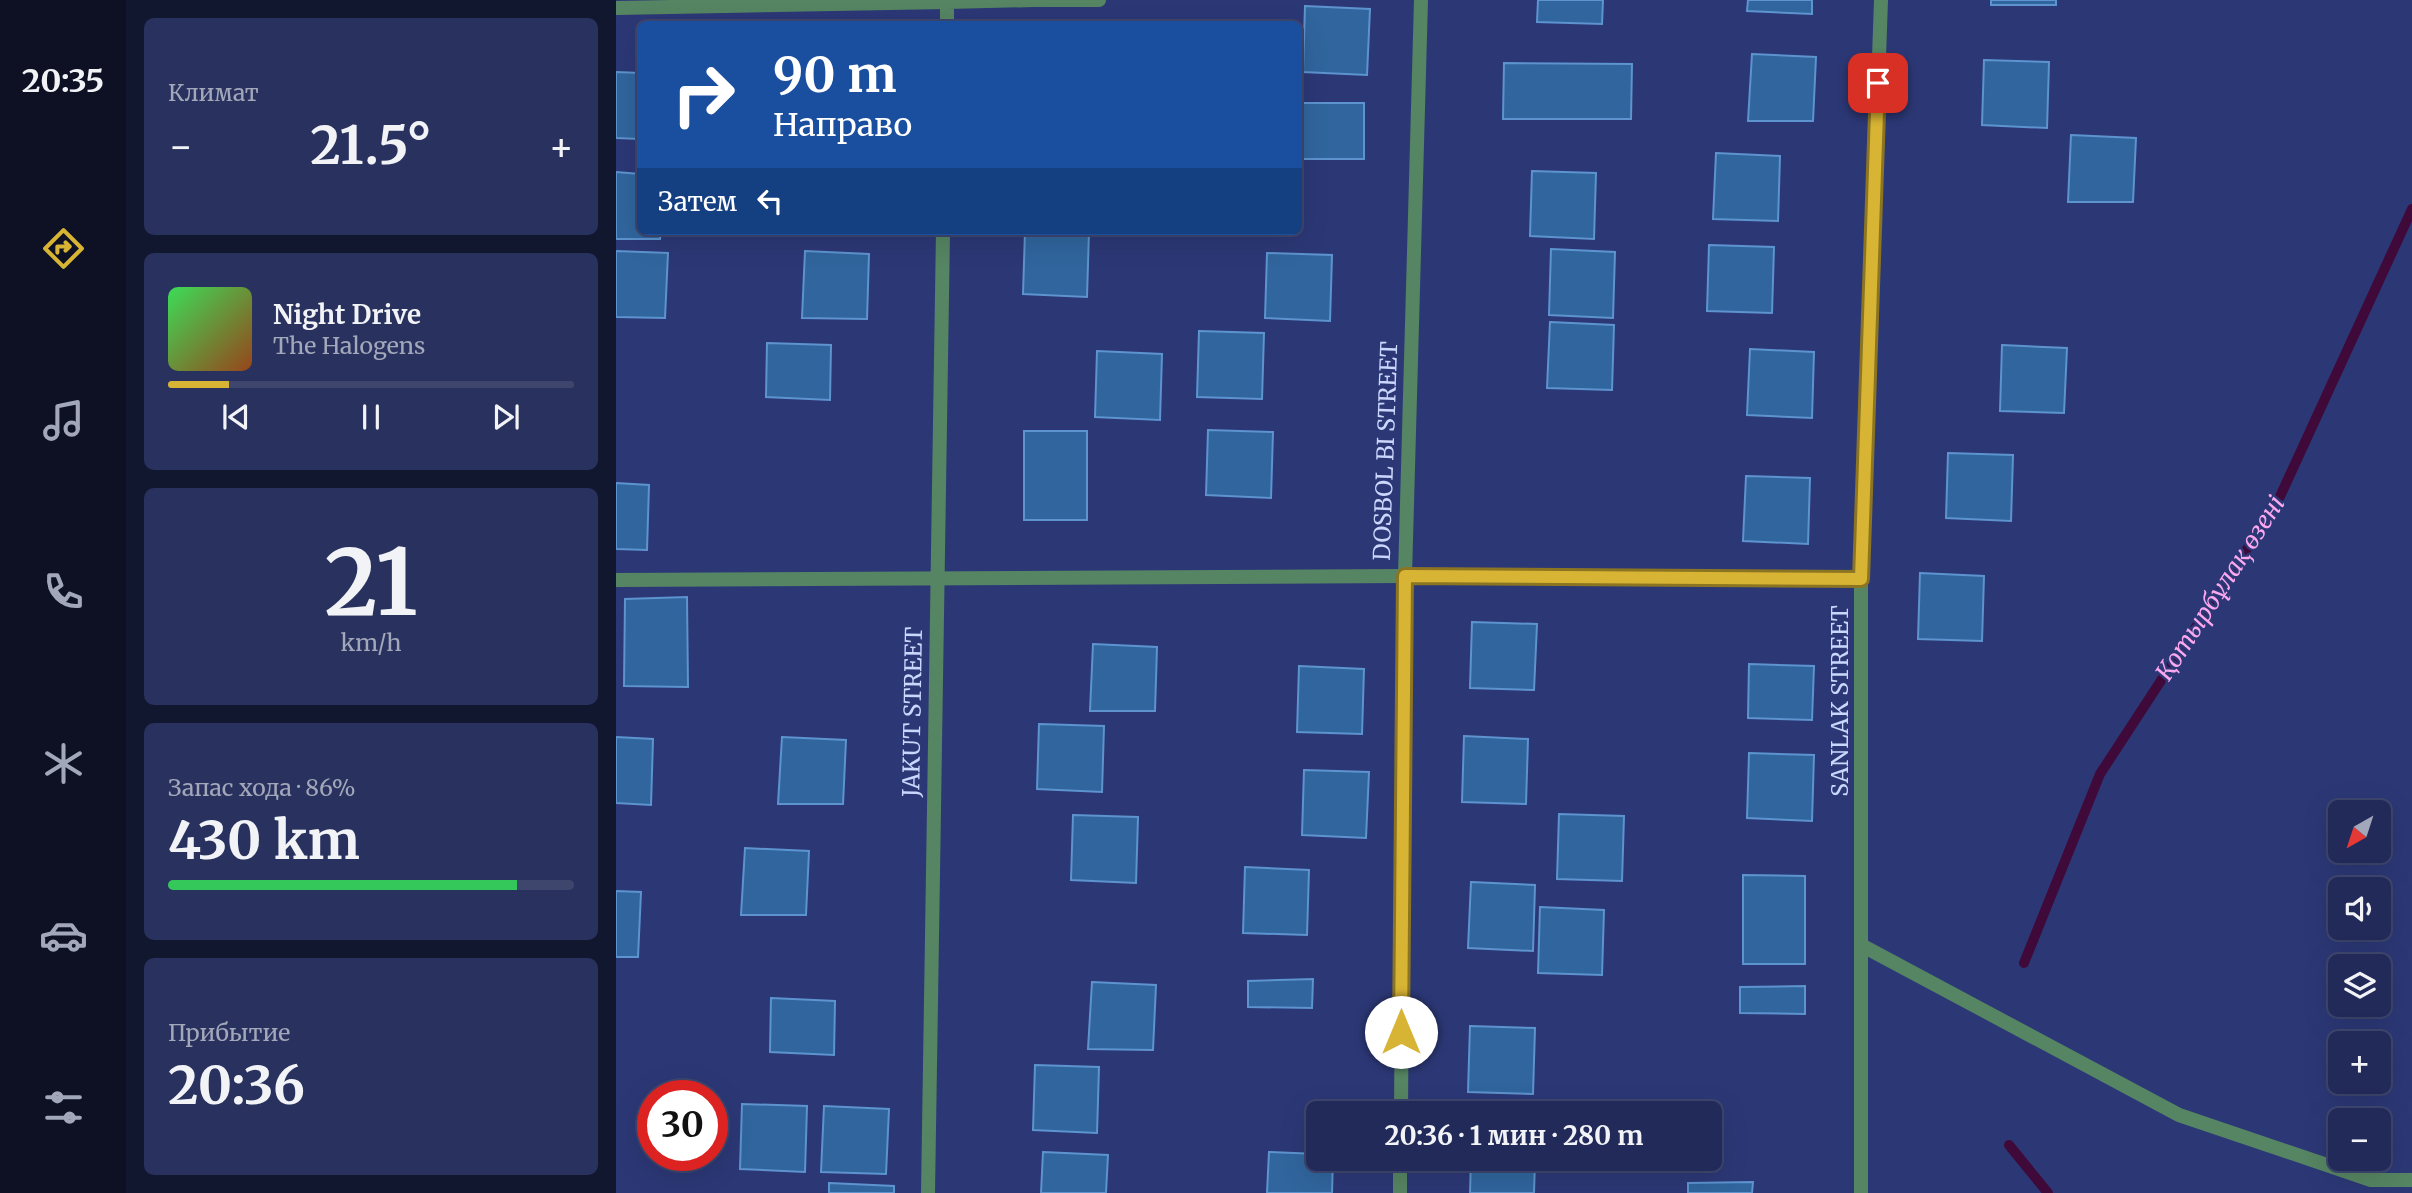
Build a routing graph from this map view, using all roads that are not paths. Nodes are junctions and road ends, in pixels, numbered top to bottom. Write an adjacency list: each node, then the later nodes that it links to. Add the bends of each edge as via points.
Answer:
1 (1034, 0): 2 (street); 5 (street)
2 (1099, 0)
3 (1422, 0): 9 (street, DOSBOL BI STREET)
4 (1881, 0): 11 (street, SANLAK STREET)
5 (947, 2): 6 (street); 7 (street)
6 (616, 8)
7 (947, 21)
8 (943, 235): 10 (street, JAKUT STREET)
9 (1405, 576): 10 (street); 11 (street); 14 (street, DOSBOL BI STREET)
10 (937, 578): 12 (street); 17 (street, JAKUT STREET)
11 (1861, 579): 13 (street, SANLAK STREET)
12 (616, 580)
13 (1861, 944): 16 (street, via 2179,1115 2371,1180); 19 (street, SANLAK STREET)
14 (1401, 1101)
15 (1401, 1171): 18 (street)
16 (2412, 1180)
17 (928, 1193)
18 (1400, 1193)
19 (1861, 1193)

